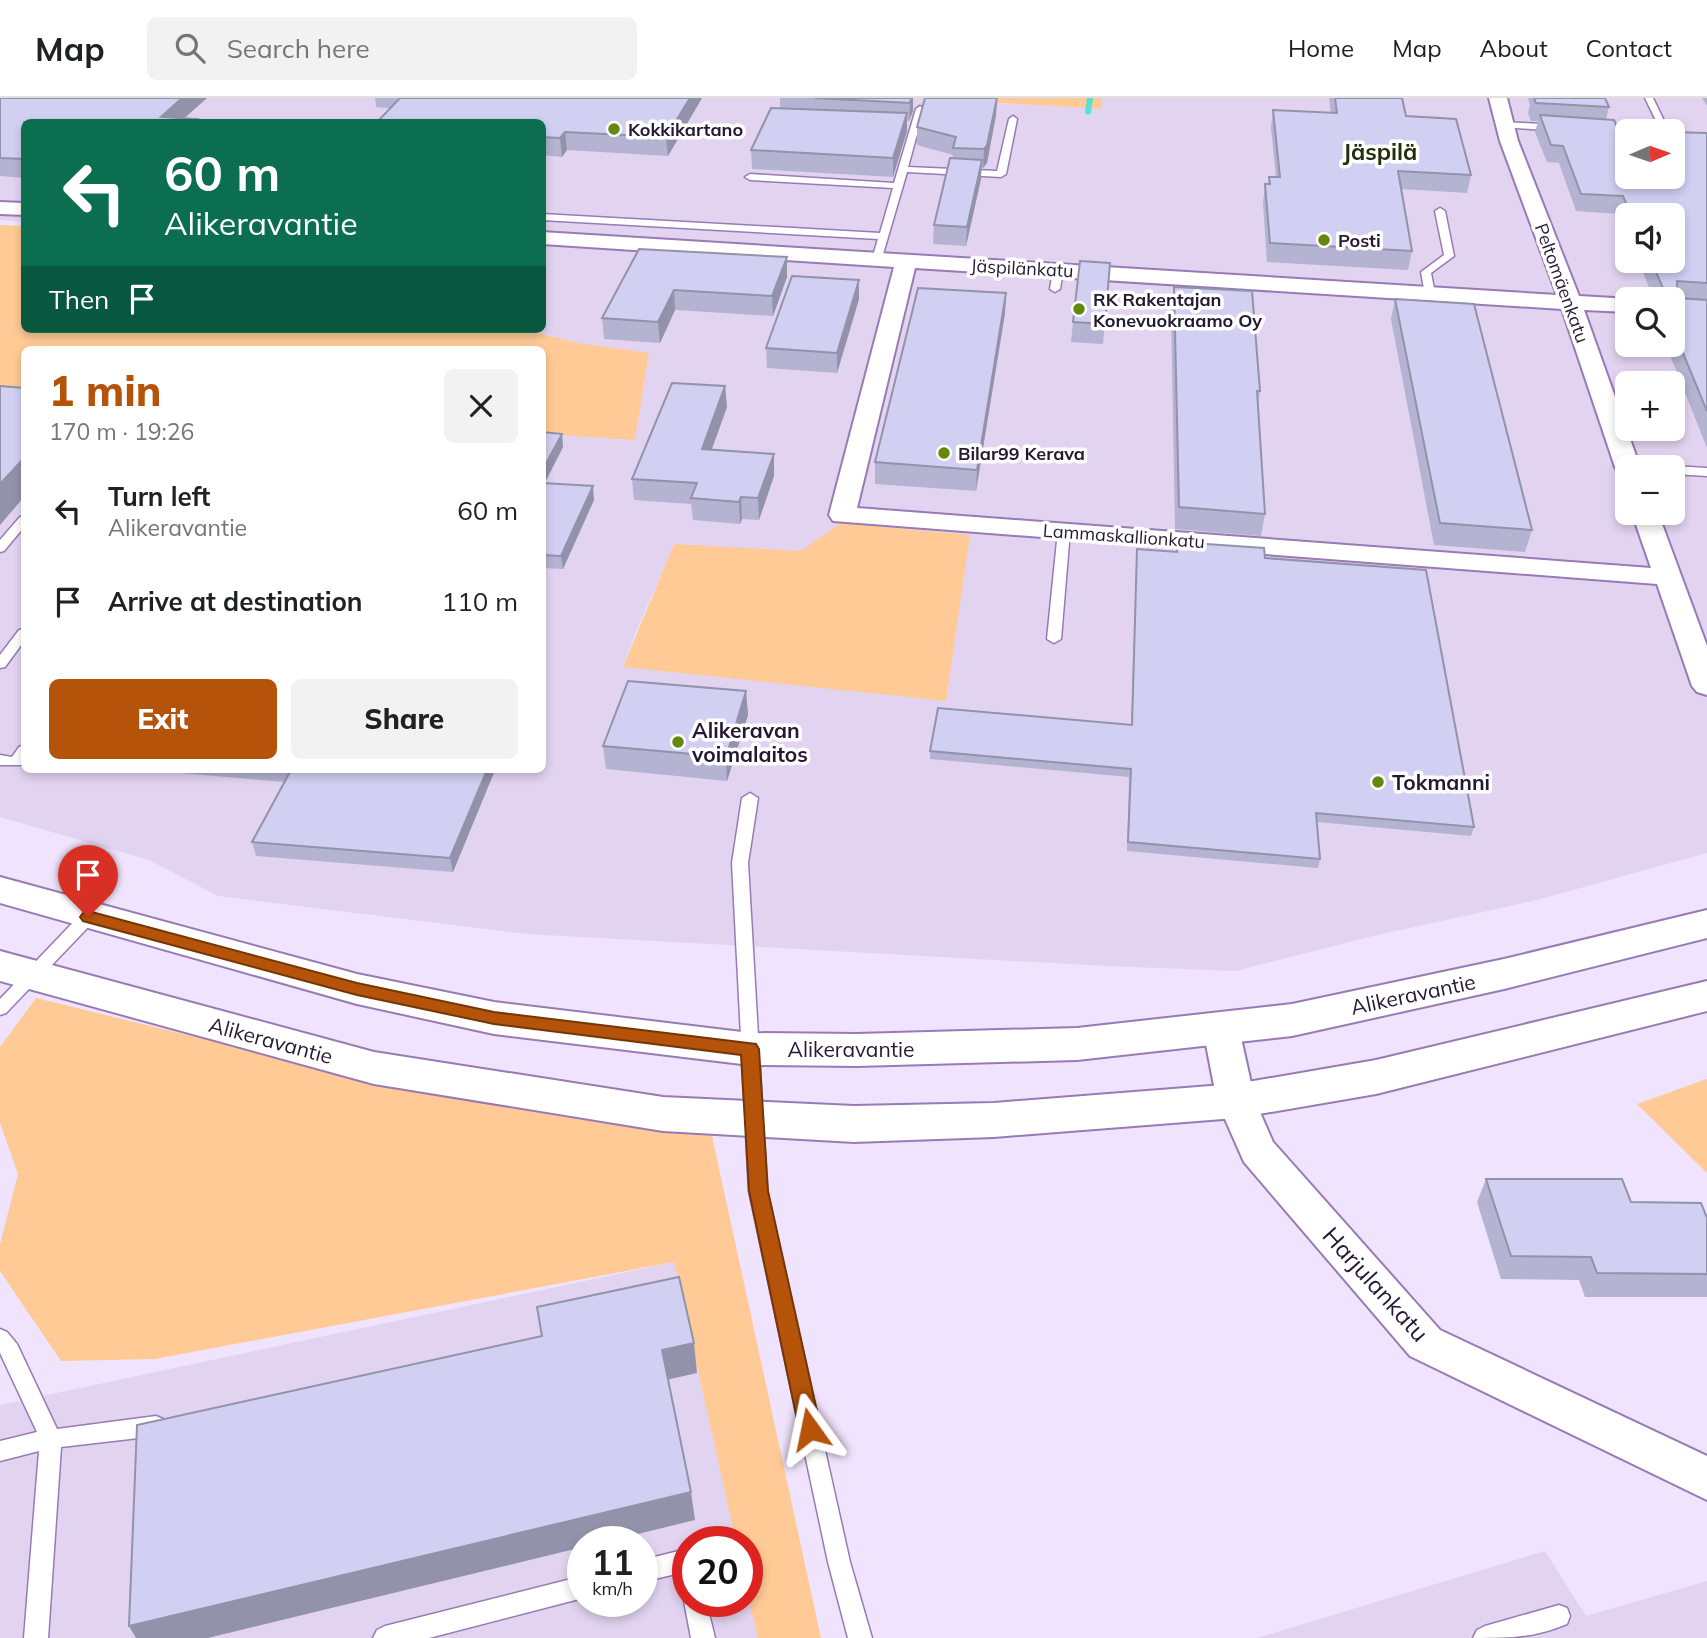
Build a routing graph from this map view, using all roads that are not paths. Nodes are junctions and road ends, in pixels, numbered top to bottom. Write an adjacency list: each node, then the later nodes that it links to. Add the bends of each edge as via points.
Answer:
1 (1498, 98): 6 (street, Peltomäenkatu)
2 (1649, 98): 5 (lane)
3 (920, 109): 8 (lane)
4 (1013, 119): 10 (lane, via 1001,174)
5 (1659, 119)
6 (1505, 125): 9 (lane); 22 (street, Peltomäenkatu)
7 (901, 127): 8 (lane)
8 (915, 127): 10 (lane)
9 (1573, 128)
10 (902, 169): 12 (lane)
11 (750, 177): 12 (lane)
12 (898, 186): 17 (lane)
13 (0, 208): 14 (street)
14 (21, 209)
15 (1440, 211): 21 (lane, via 1449,256 1426,272)
16 (546, 217): 17 (lane)
17 (884, 236): 19 (lane)
18 (546, 238): 19 (street, Jäspilänkatu)
19 (877, 259): 20 (street, Jäspilänkatu)
20 (906, 261): 21 (street, Jäspilänkatu, via 1057,279); 29 (street, Lammaskallionkatu, via 842,515)
21 (1430, 294): 22 (street, Jäspilänkatu)
22 (1571, 304): 23 (street, Jäspilänkatu); 24 (street, Peltomäenkatu)
23 (1615, 305)
24 (1624, 455)
25 (1685, 471): 26 (lane)
26 (1707, 472)
27 (21, 524): 30 (lane)
28 (1649, 525): 31 (street)
29 (1064, 531): 31 (street, Lammaskallionkatu); 33 (lane)
30 (0, 548)
31 (1667, 577): 35 (street)
32 (21, 637): 34 (lane)
33 (1054, 639)
34 (0, 664)
35 (1706, 678)
36 (21, 754): 37 (lane, via 16,761)
37 (0, 760)
38 (750, 799): 46 (lane, via 740,863)
39 (0, 890): 40 (street, Alikeravantie)
40 (88, 917): 42 (lane); 46 (street, Alikeravantie, via 357,989 494,1018)
41 (1707, 923): 45 (street, Alikeravantie, via 1425,991 1292,1020)
42 (17, 971): 44 (lane); 48 (street, Alikeravantie, via 374,1068 663,1114)
43 (1707, 996): 47 (street, Alikeravantie, via 1376,1077)
44 (0, 1009)
45 (1221, 1029): 46 (street, Alikeravantie, via 1077,1044); 47 (street, Harjulankatu)
46 (750, 1049): 48 (lane)
47 (1236, 1101): 48 (street, Alikeravantie, via 994,1120 854,1124); 53 (street, Harjulankatu, via 1258,1151 1425,1343)
48 (753, 1119): 60 (lane, via 758,1191 839,1562)
49 (0, 1338): 51 (lane, via 10,1350)
50 (177, 1421): 51 (lane)
51 (51, 1439): 52 (lane); 57 (lane)
52 (0, 1451)
53 (1707, 1479)
54 (567, 1591): 58 (lane)
55 (1559, 1616): 61 (lane)
56 (698, 1617): 59 (lane)
57 (36, 1638)
58 (385, 1638)
59 (703, 1638)
60 (860, 1638)
61 (1485, 1638)

